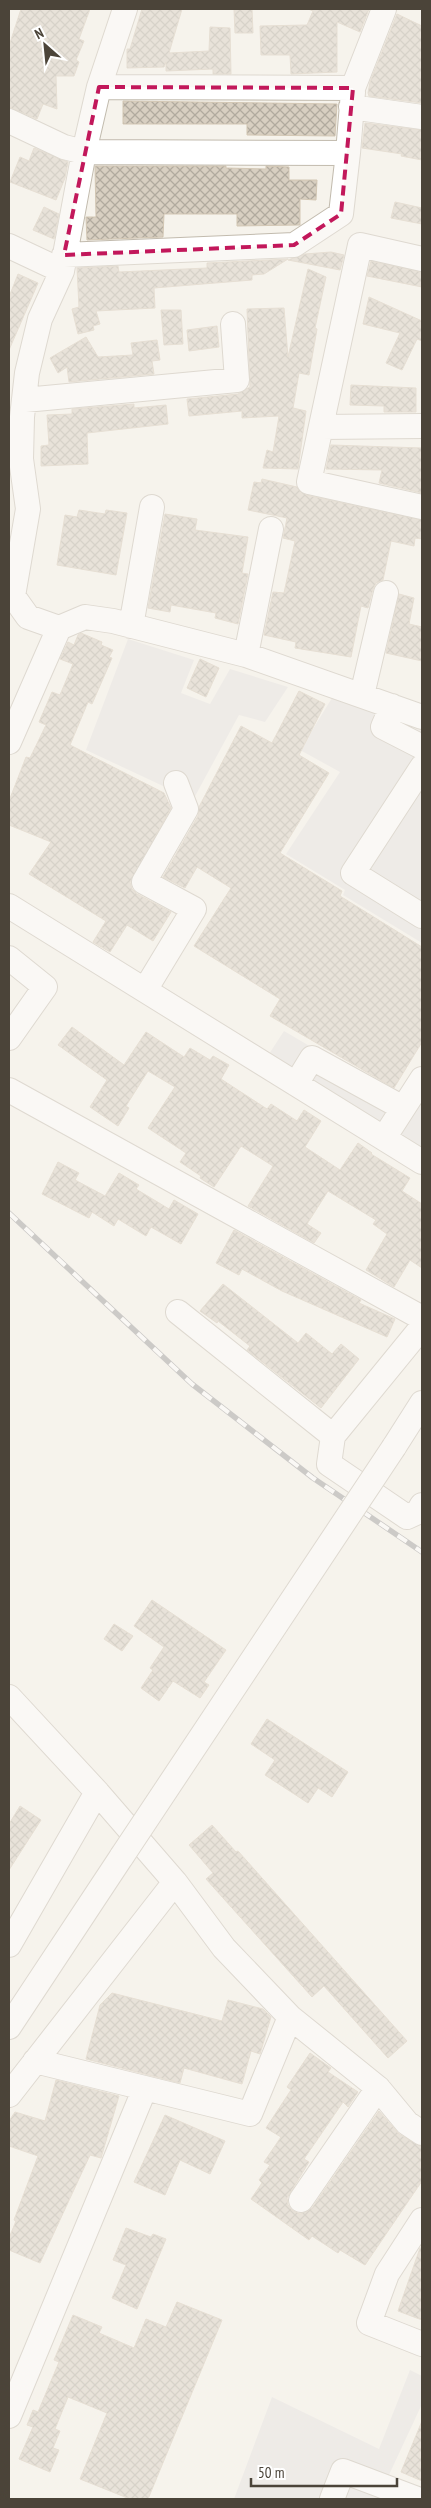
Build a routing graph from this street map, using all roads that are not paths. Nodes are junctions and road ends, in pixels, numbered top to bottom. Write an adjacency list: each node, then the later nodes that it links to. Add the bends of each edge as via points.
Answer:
1 (125, 9): 3 (street)
2 (384, 9): 4 (street)
3 (99, 87): 4 (street); 7 (street)
4 (352, 97): 5 (street); 8 (street)
5 (422, 117)
6 (9, 121): 7 (street, via 64,147)
7 (84, 152): 8 (street); 11 (street)
8 (348, 153): 11 (street, via 341,214 294,245)
9 (9, 246): 11 (street)
10 (422, 259): 16 (street, via 360,244)
11 (63, 263): 13 (street)
12 (233, 324): 14 (street, via 237,380)
13 (18, 369): 14 (street)
14 (25, 400): 17 (street)
15 (422, 426): 16 (street)
16 (321, 427): 19 (street, via 309,482)
17 (15, 457): 21 (street, via 28,509)
18 (152, 507): 24 (street)
19 (422, 507)
20 (271, 529): 26 (street)
21 (16, 533): 23 (street)
22 (386, 593): 27 (street)
23 (11, 601): 25 (street, via 28,617)
24 (131, 626): 25 (street, via 85,617); 26 (street)
25 (60, 628): 30 (street)
26 (246, 655): 27 (street)
27 (362, 695): 28 (street)
28 (392, 706): 29 (street); 31 (street, via 383,727)
29 (422, 717)
30 (9, 742)
31 (422, 747)
32 (422, 768): 35 (street, via 353,873)
33 (176, 783): 37 (street, via 186,809 144,882 194,910)
34 (9, 906): 37 (street)
35 (422, 916)
36 (9, 958): 38 (street, via 45,987)
37 (145, 990): 40 (street)
38 (9, 1038)
39 (422, 1078): 42 (street)
40 (296, 1084): 42 (street, via 312,1058); 43 (street)
41 (9, 1090): 46 (street)
42 (403, 1108): 43 (street)
43 (384, 1138): 44 (street)
44 (422, 1162)
45 (178, 1312): 49 (street)
46 (422, 1318)
47 (422, 1327): 49 (street)
48 (422, 1403): 56 (street, bridge)
49 (333, 1436): 50 (street, via 329,1464 407,1517 418,1512)
50 (422, 1505)
51 (9, 1697): 52 (street)
52 (97, 1792): 53 (street); 54 (street)
53 (175, 1882): 55 (street, via 224,1948); 57 (street)
54 (9, 1945)
55 (290, 2017): 58 (street, via 250,2114); 59 (street)
56 (9, 2027)
57 (35, 2061): 58 (street); 60 (street)
58 (145, 2088): 65 (street)
59 (378, 2088): 61 (street, via 407,2123); 62 (street)
60 (9, 2095)
61 (422, 2133)
62 (301, 2200)
63 (422, 2220): 64 (street, via 387,2274 368,2323)
64 (422, 2344)
65 (9, 2416)
66 (332, 2499): 67 (street, via 343,2471)
67 (418, 2499)

